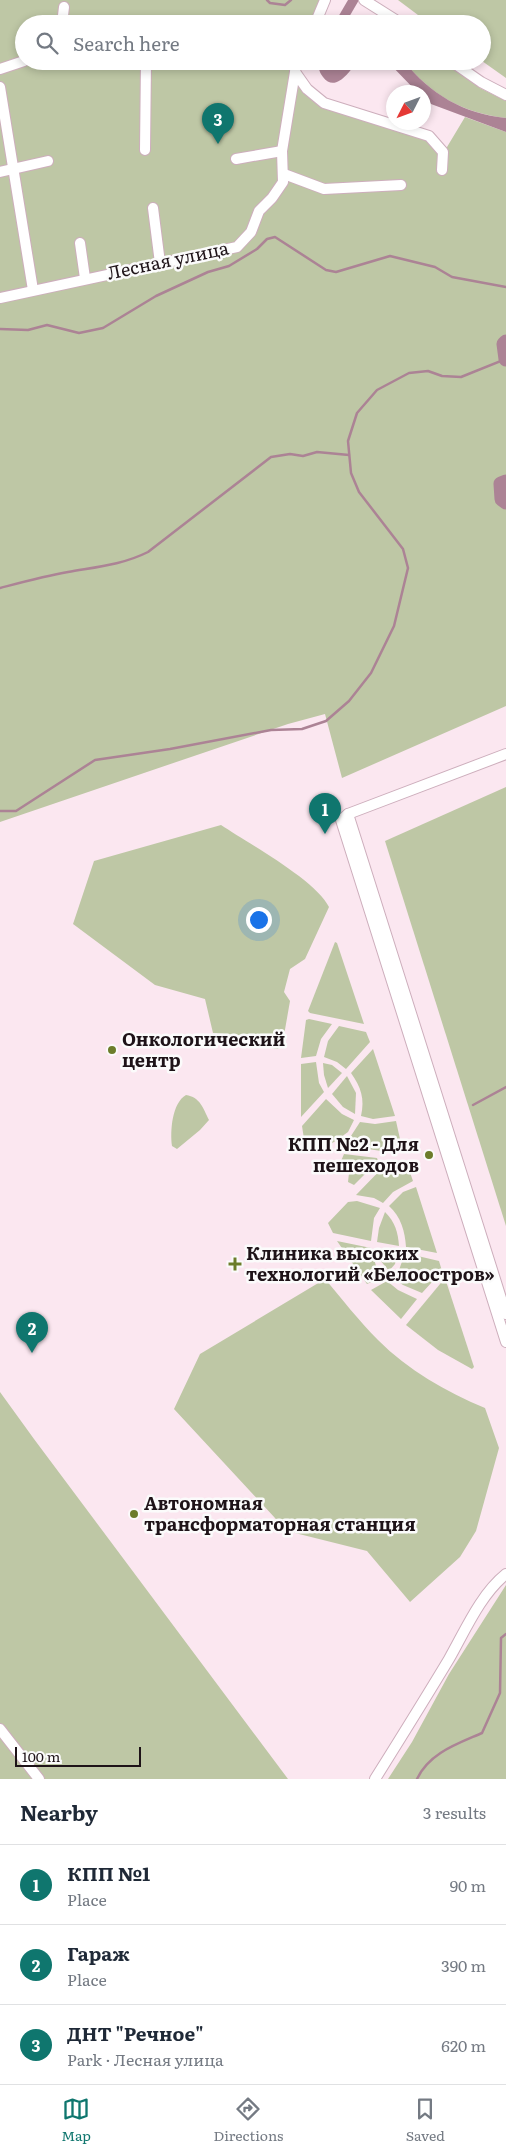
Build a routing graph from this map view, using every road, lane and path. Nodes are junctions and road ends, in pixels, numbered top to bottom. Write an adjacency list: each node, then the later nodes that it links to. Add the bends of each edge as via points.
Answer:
1 (325, 0): 5 (street)
2 (364, 0): 6 (street)
3 (64, 7): 4 (street)
4 (63, 15)
5 (319, 15)
6 (388, 15)
7 (15, 64): 8 (street)
8 (0, 68)
9 (146, 70): 14 (street)
10 (464, 70): 13 (street)
11 (295, 72): 15 (street); 19 (street, via 307,89 324,103 429,136 443,152)
12 (0, 87): 18 (street)
13 (506, 95)
14 (144, 150)
15 (282, 151): 16 (street); 21 (street)
16 (236, 160)
17 (48, 161): 18 (street)
18 (13, 169): 20 (street); 27 (street)
19 (442, 170)
20 (0, 172)
21 (284, 174): 22 (street, via 324,189); 25 (street, Лесная улица, via 279,189 259,211 251,232 237,247)
22 (401, 186)
23 (153, 208): 25 (street)
24 (80, 243): 26 (street)
25 (160, 263): 26 (street, Лесная улица)
26 (85, 278): 27 (street, Лесная улица)
27 (33, 290): 28 (street, Лесная улица)
28 (0, 298)
29 (506, 754): 30 (street)
30 (348, 814): 31 (street); 32 (street, via 340,820)
31 (506, 1314)
32 (506, 1342)
33 (506, 1574): 36 (street, via 472,1617 405,1734)
34 (0, 1729): 35 (street)
35 (39, 1779)
36 (375, 1779)

